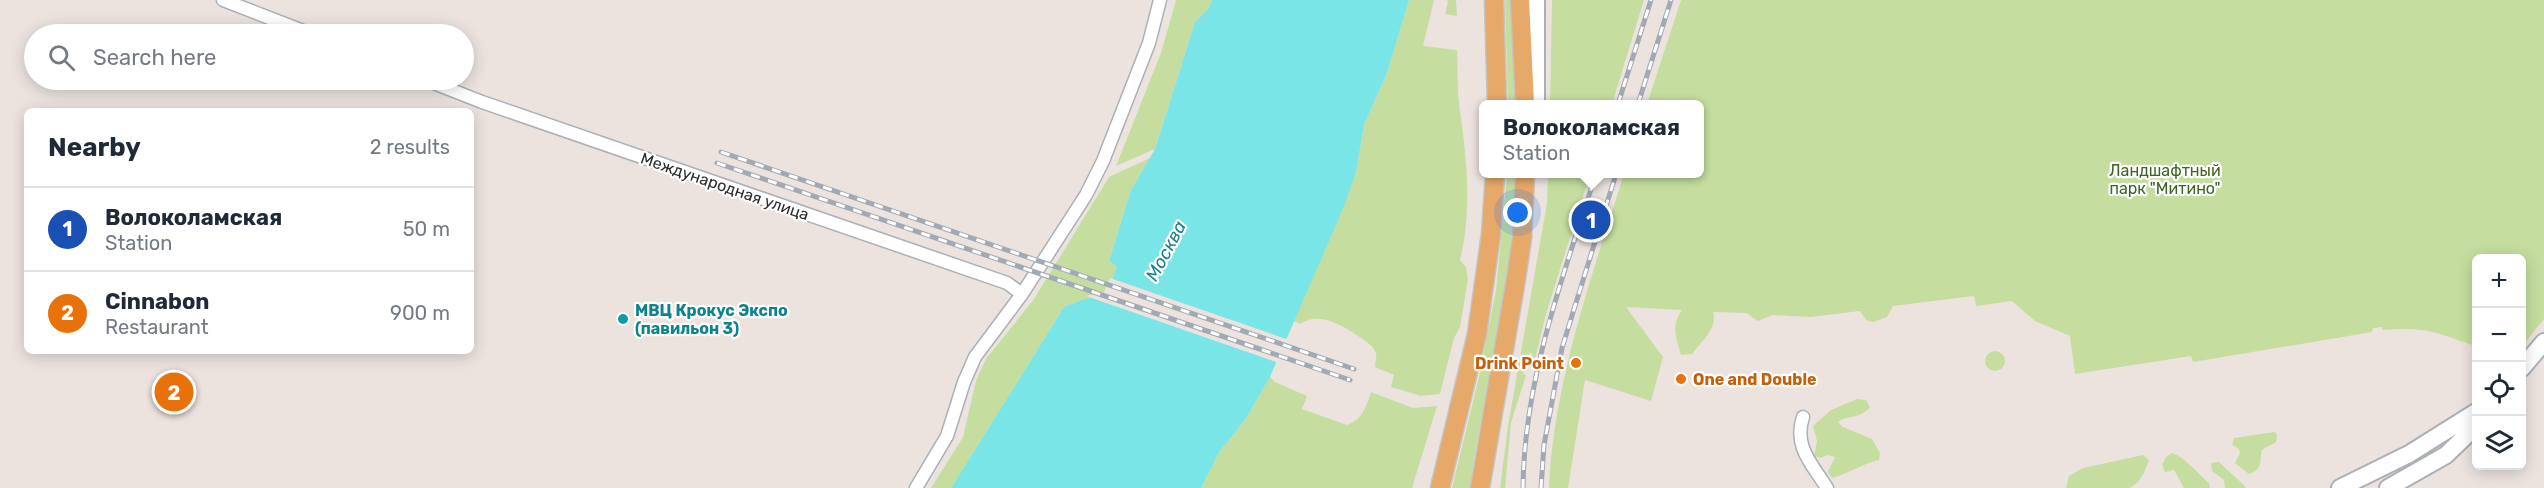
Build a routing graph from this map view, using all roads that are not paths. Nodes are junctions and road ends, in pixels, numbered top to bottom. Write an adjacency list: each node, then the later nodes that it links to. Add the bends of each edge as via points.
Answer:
1 (224, 0): 6 (street)
2 (1160, 0): 15 (street, via 1149,43 1103,161 1081,203)
3 (1494, 0): 8 (main road)
4 (1520, 0): 9 (main road)
5 (1536, 0): 10 (main road)
6 (285, 24)
7 (451, 90): 15 (street, Международная улица, via 1007,283)
8 (1497, 100)
9 (1525, 100)
10 (1536, 100)
11 (1495, 178): 22 (main road, via 1477,334)
12 (1525, 178): 14 (main road)
13 (1532, 178): 14 (main road)
14 (1522, 238): 23 (main road)
15 (1022, 294): 21 (street, via 975,357 947,436)
16 (2544, 342): 17 (main road)
17 (2526, 363)
18 (2472, 415): 25 (main road, via 2409,454)
19 (1803, 417): 24 (street, via 1805,456)
20 (2472, 430): 26 (main road, via 2446,455)
21 (916, 488)
22 (1440, 488)
23 (1480, 488)
24 (1827, 488)
25 (2340, 488)
26 (2388, 488)

